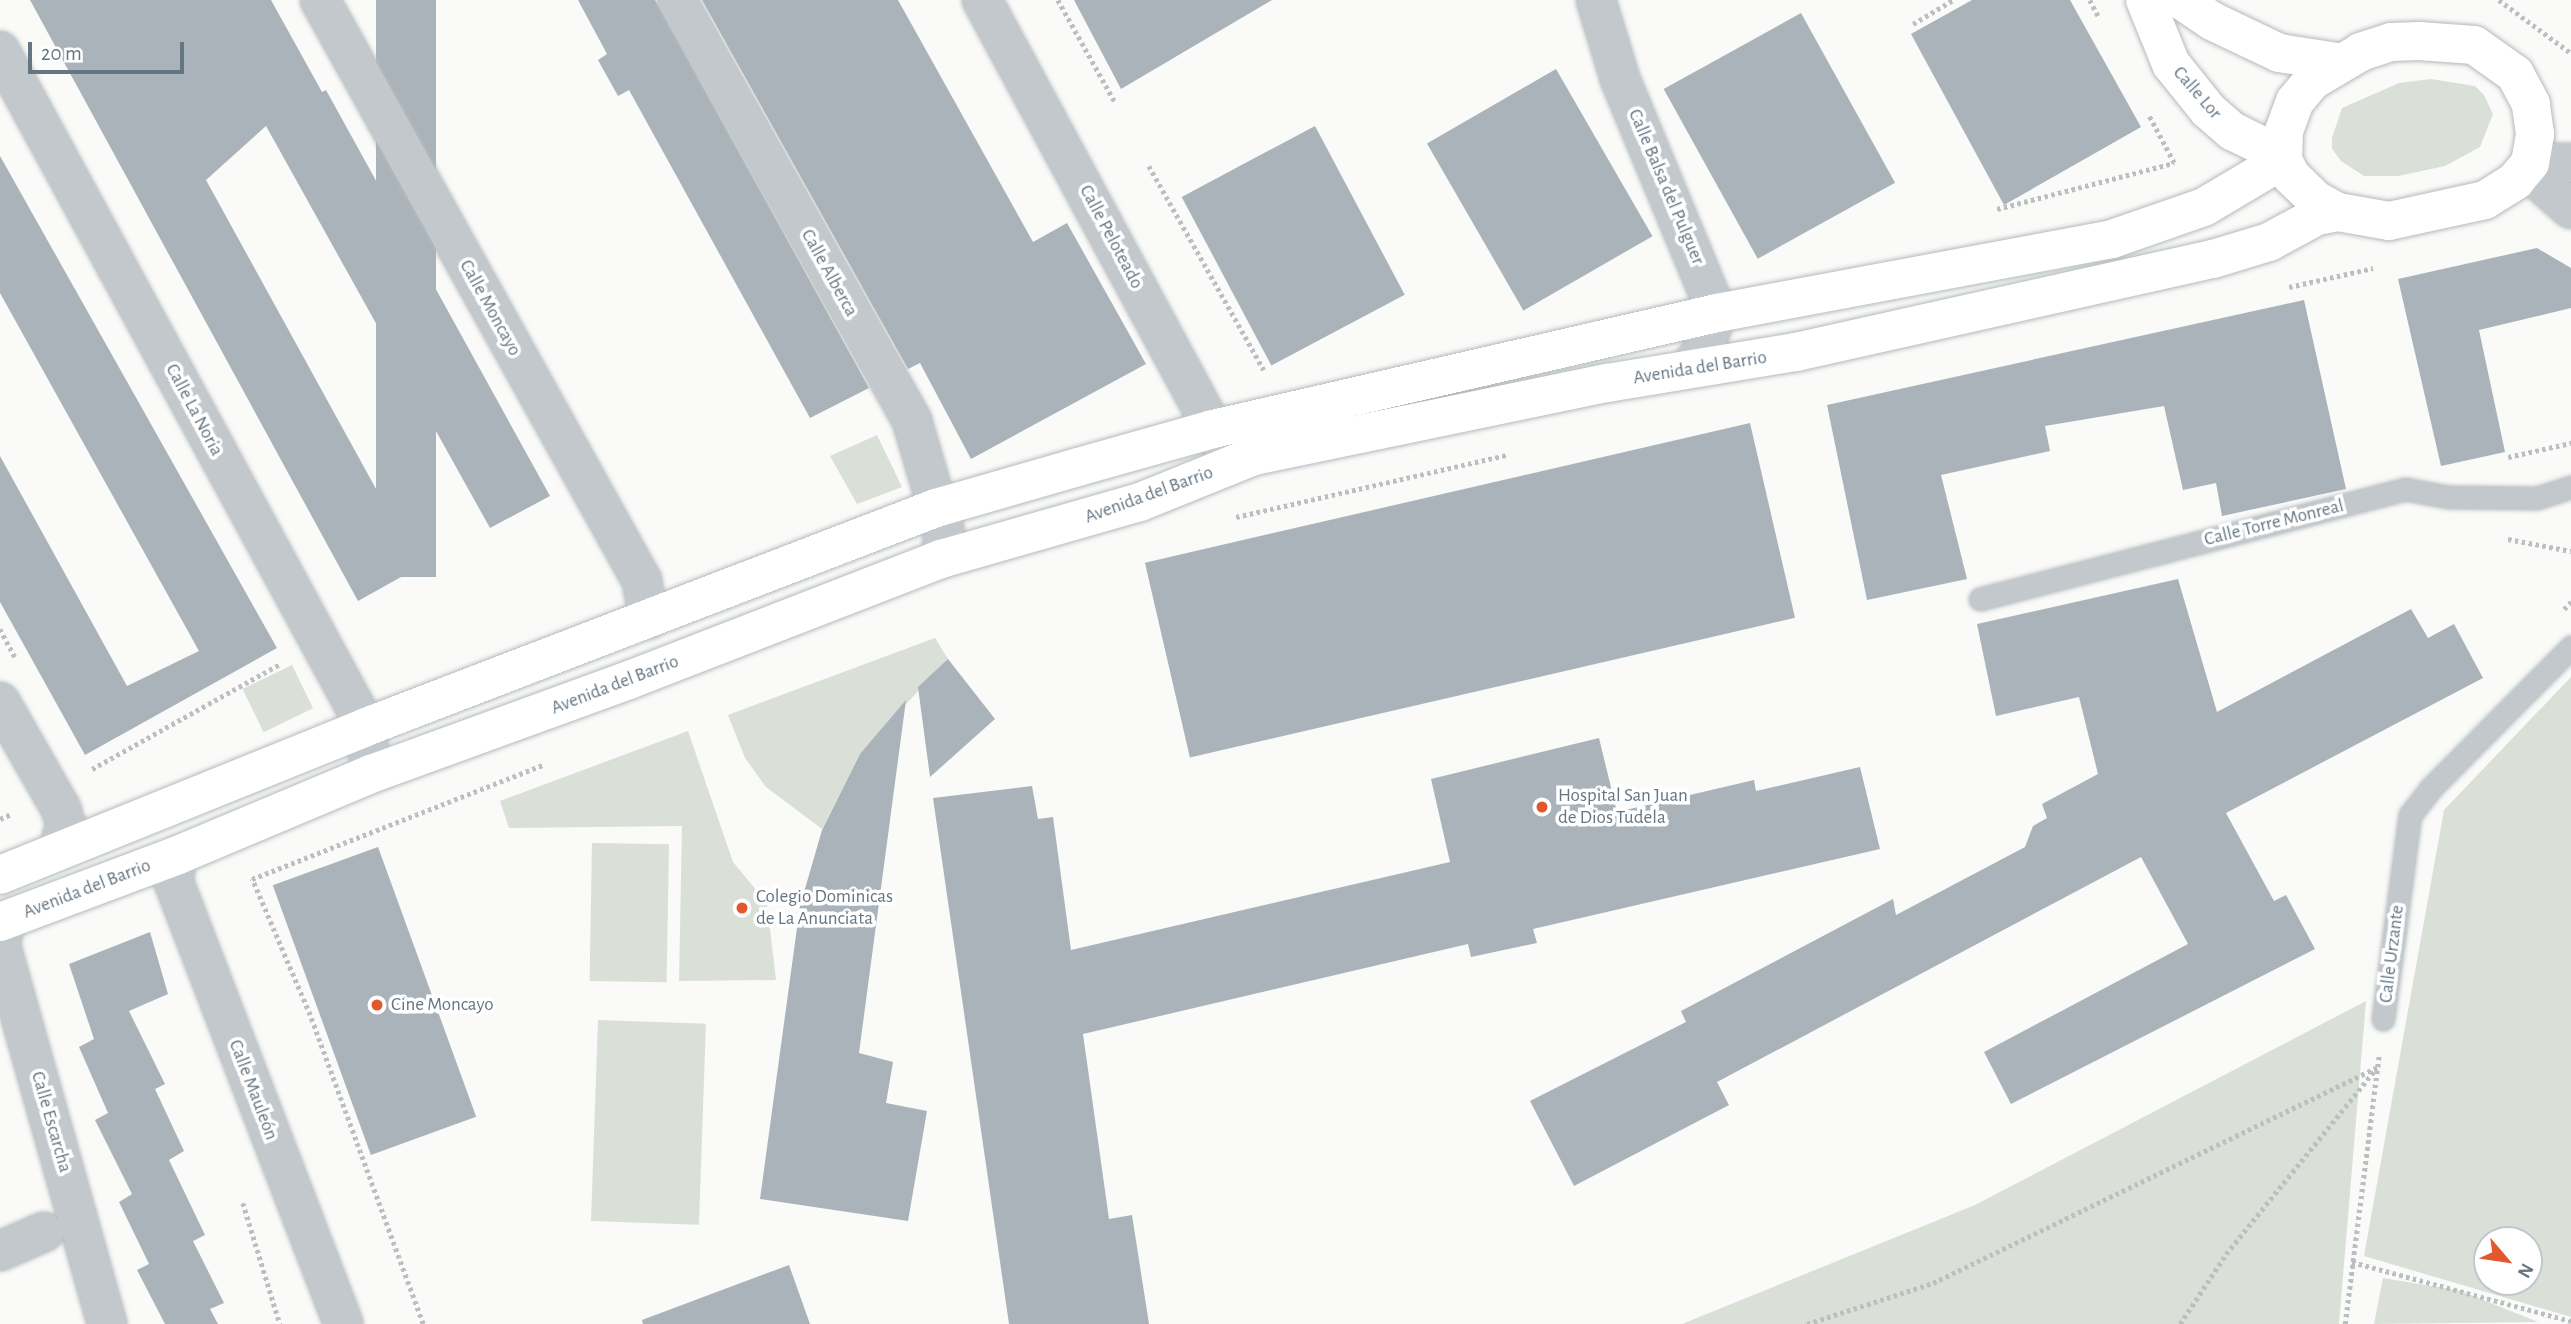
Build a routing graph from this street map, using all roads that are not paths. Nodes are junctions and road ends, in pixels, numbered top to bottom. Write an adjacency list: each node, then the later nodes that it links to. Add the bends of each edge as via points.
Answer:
1 (320, 0): 22 (street, Calle Moncayo, via 642,581)
2 (677, 0): 19 (street, Calle Alberca, via 912,421)
3 (982, 0): 16 (street, Calle Peloteado)
4 (1595, 0): 14 (street, Calle Balsa del Pulguer, via 1620,79)
5 (2145, 0): 9 (street, Calle Lor, via 2171,64 2208,110 2232,131)
6 (2181, 0): 8 (street, via 2211,21 2278,53)
7 (0, 51): 25 (street, Calle La Noria)
8 (2337, 62): 9 (street, via 2295,101 2284,131); 11 (street, via 2390,42 2474,45 2515,74 2531,104 2535,134)
9 (2283, 158): 13 (street, via 2304,190); 14 (street, via 2204,207 2112,239)
10 (2571, 163): 11 (street)
11 (2528, 166): 12 (street); 13 (street, via 2485,200 2417,218 2389,221)
12 (2571, 209)
13 (2338, 212): 15 (street, Avenida del Barrio, via 2317,216 2269,242 2213,259 1796,352)
14 (1717, 313): 15 (street, via 1703,351); 16 (street)
15 (1688, 369): 17 (street, Avenida del Barrio)
16 (1213, 429): 17 (street, Calle Peloteado, via 1222,444); 19 (street)
17 (1254, 456): 20 (street, Avenida del Barrio, via 1140,502)
18 (2571, 486): 21 (lane, Calle Torre Monreal, via 2537,498 2448,497 2405,489)
19 (936, 508): 20 (street, Calle Alberca, via 944,530); 22 (street)
20 (941, 559): 26 (street, Avenida del Barrio, via 570,703)
21 (1980, 599)
22 (649, 619): 25 (street)
23 (2571, 648): 31 (lane, Calle Urzante, via 2431,788 2410,816)
24 (0, 702): 27 (street, via 61,809 66,825)
25 (366, 727): 26 (street, Calle La Noria); 27 (street)
26 (371, 774): 28 (street, Avenida del Barrio)
27 (57, 852): 29 (street)
28 (178, 855): 30 (street, Avenida del Barrio); 35 (street, Calle Mauleón, via 173,880)
29 (0, 875)
30 (3, 920): 34 (street, Calle Escarcha, via 0,943)
31 (2383, 1019)
32 (44, 1232): 33 (street)
33 (0, 1251)
34 (107, 1324)
35 (343, 1324)

